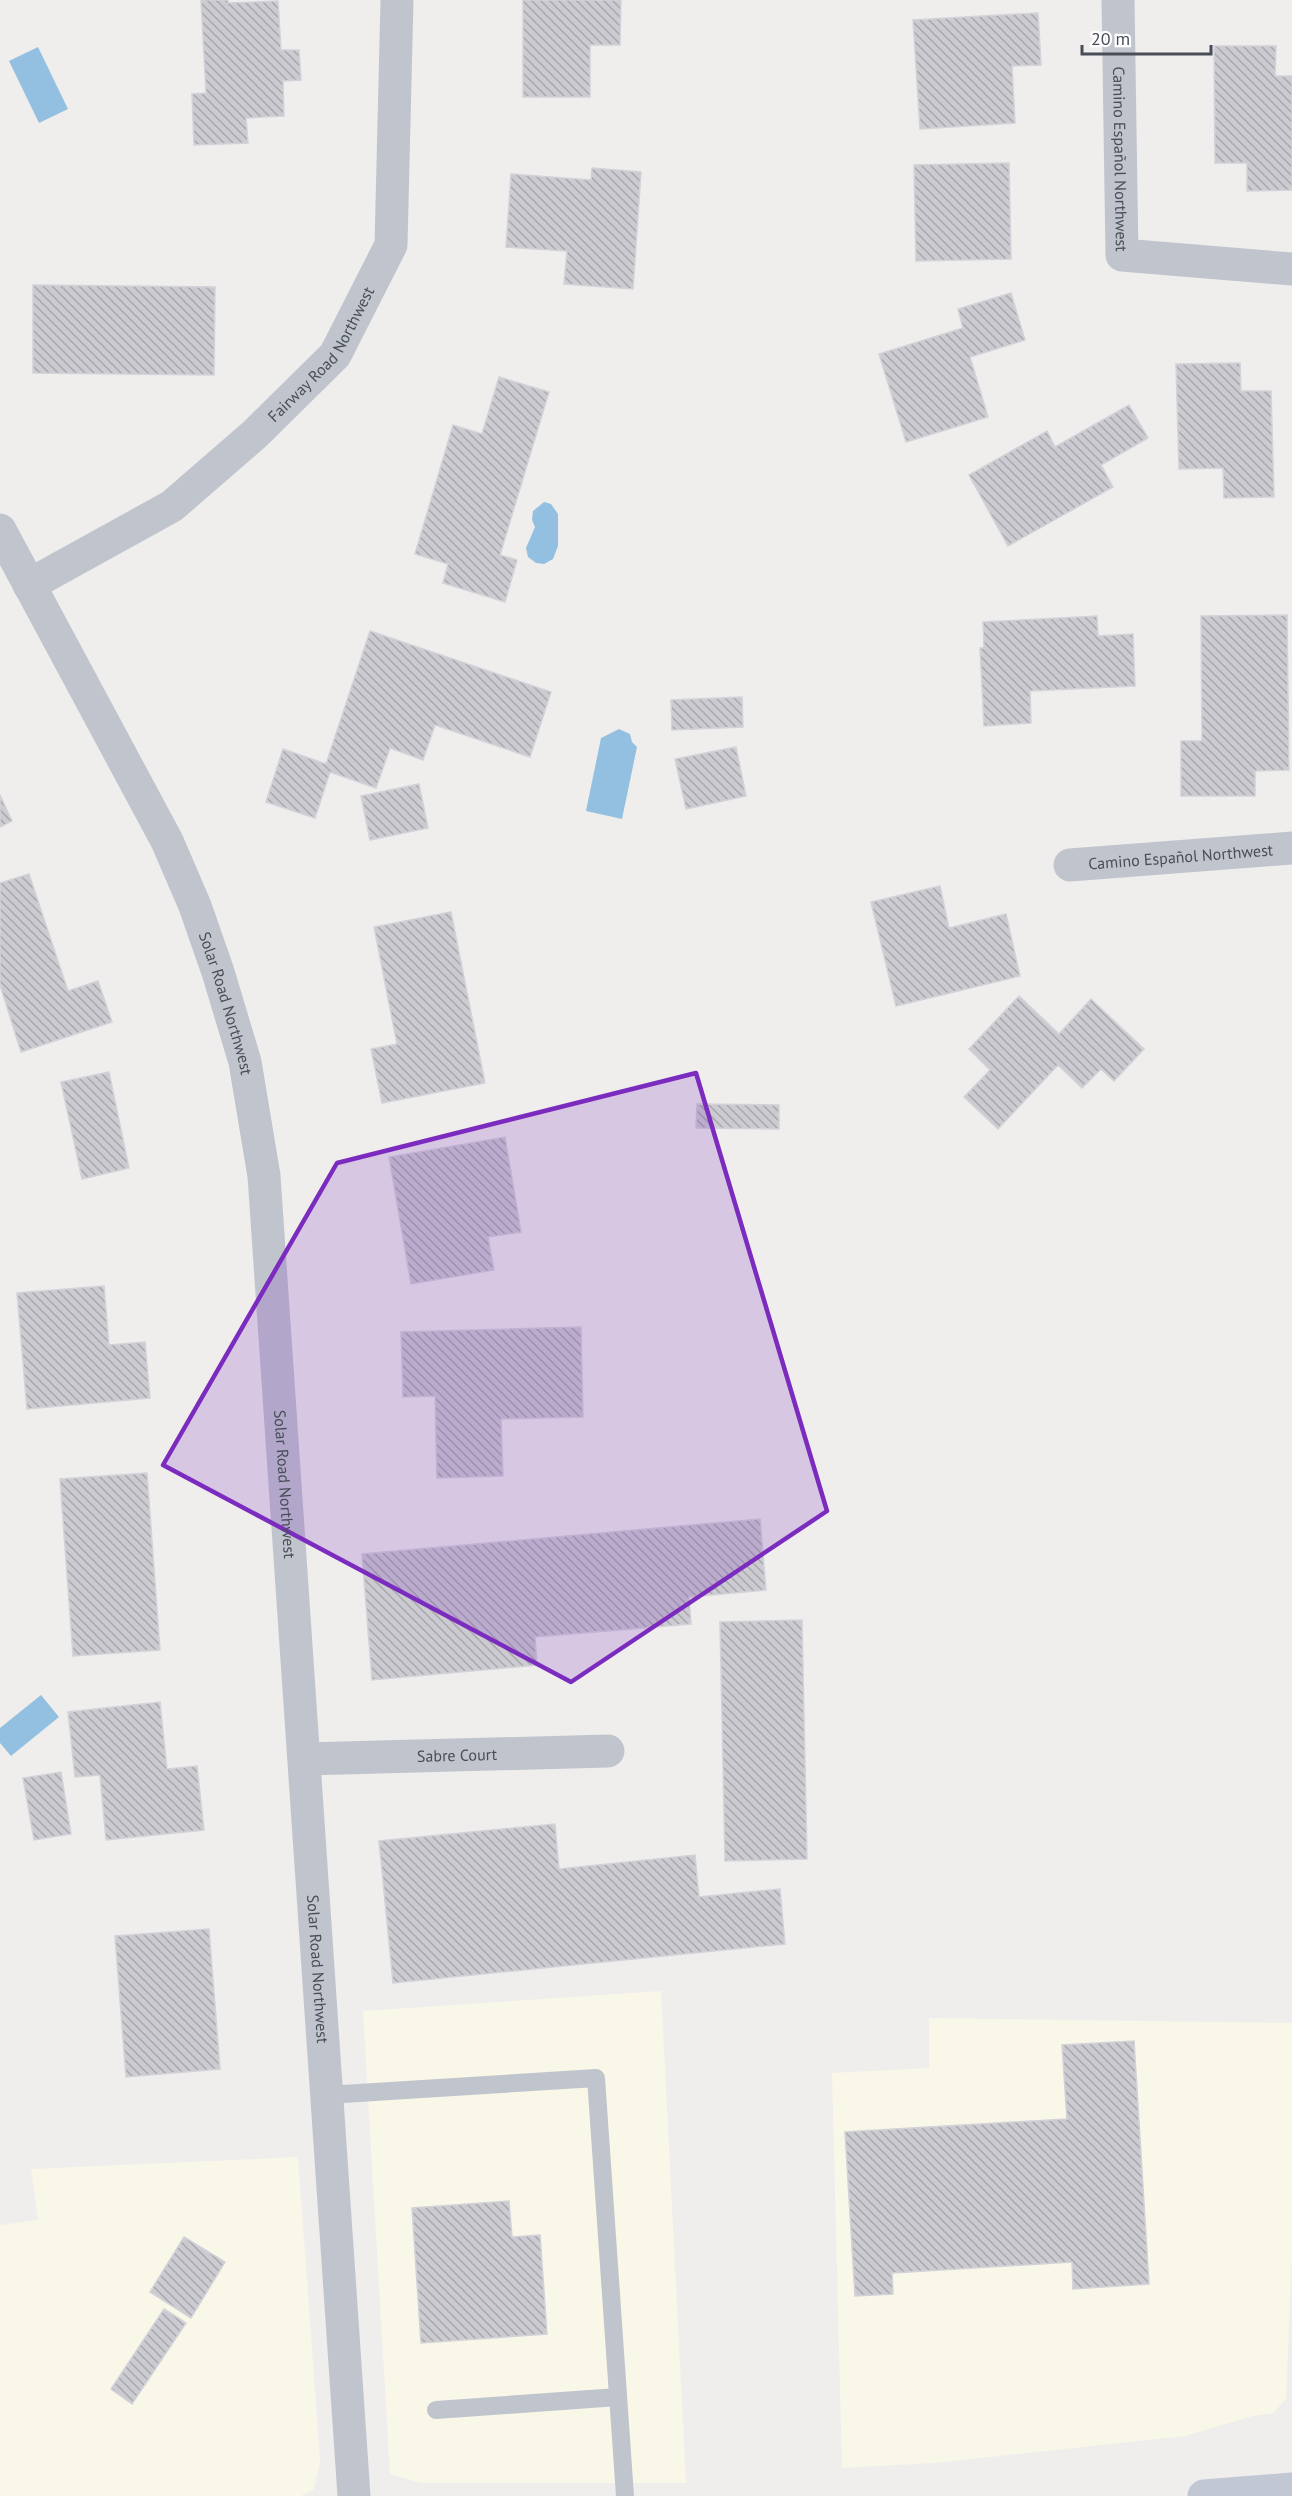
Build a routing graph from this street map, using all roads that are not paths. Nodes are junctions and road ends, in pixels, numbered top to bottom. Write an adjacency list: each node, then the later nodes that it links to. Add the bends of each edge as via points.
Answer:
1 (397, 0): 5 (street, Fairway Road Northwest, via 391,244 335,355 255,434 172,506)
2 (1118, 0): 3 (street, Camino Español Northwest, via 1122,255)
3 (1292, 269)
4 (0, 530): 5 (street, Solar Road Northwest)
5 (30, 585): 9 (street, Solar Road Northwest, via 167,841 195,906 245,1062 264,1176)
6 (1292, 848): 7 (street, Camino Español Northwest)
7 (1070, 865)
8 (608, 1751): 9 (street, Sabre Court)
9 (305, 1759): 10 (street, Solar Road Northwest)
10 (327, 2095): 11 (lane, via 596,2078); 14 (street, Solar Road Northwest)
11 (618, 2397): 12 (lane); 15 (lane)
12 (436, 2410)
13 (1292, 2489): 16 (main road)
14 (354, 2496)
15 (625, 2496)
16 (1204, 2496)

